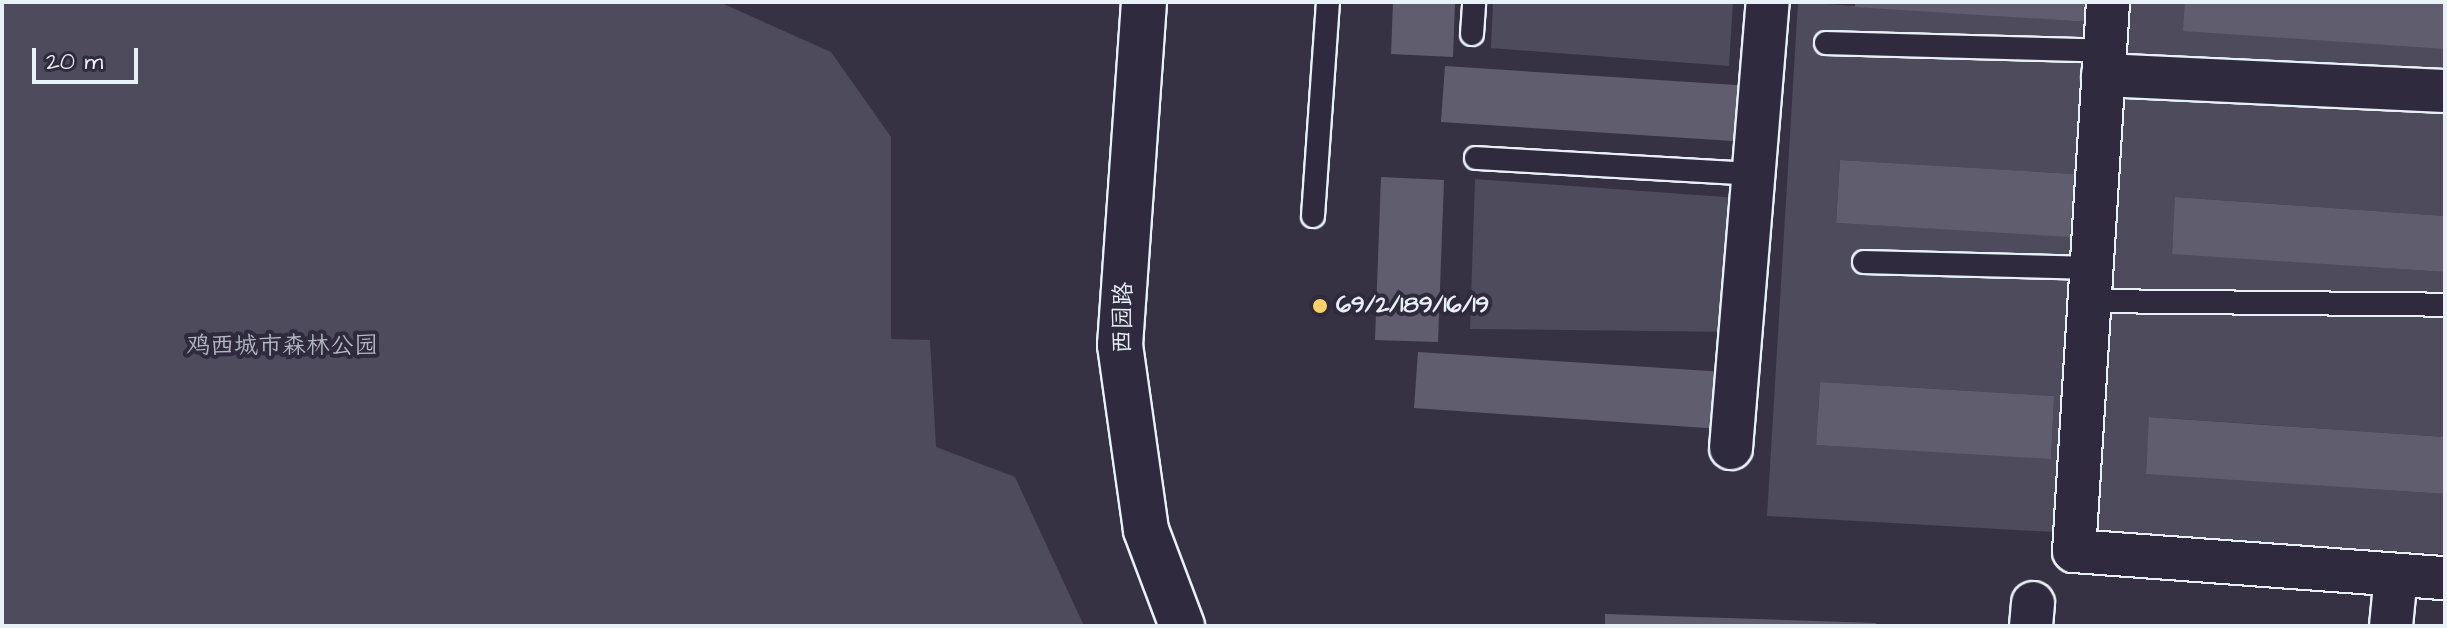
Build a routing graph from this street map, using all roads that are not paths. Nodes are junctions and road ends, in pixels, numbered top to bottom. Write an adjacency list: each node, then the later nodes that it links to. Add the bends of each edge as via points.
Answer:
1 (1144, 2): 19 (main road, 西园路, via 1120,345 1146,530)
2 (1328, 2): 12 (lane)
3 (1474, 2): 6 (lane)
4 (1768, 2): 11 (street)
5 (2108, 2): 8 (street)
6 (1472, 34)
7 (1826, 43): 8 (lane)
8 (2104, 63): 9 (street); 14 (street)
9 (2445, 91)
10 (1476, 158): 11 (lane)
11 (1754, 174): 16 (street)
12 (1313, 216)
13 (1864, 262): 14 (lane)
14 (2091, 284): 15 (lane); 17 (street, via 2074,551)
15 (2445, 305)
16 (1731, 448)
17 (2396, 575): 18 (street); 20 (street)
18 (2445, 578)
19 (1182, 626)
20 (2391, 626)

